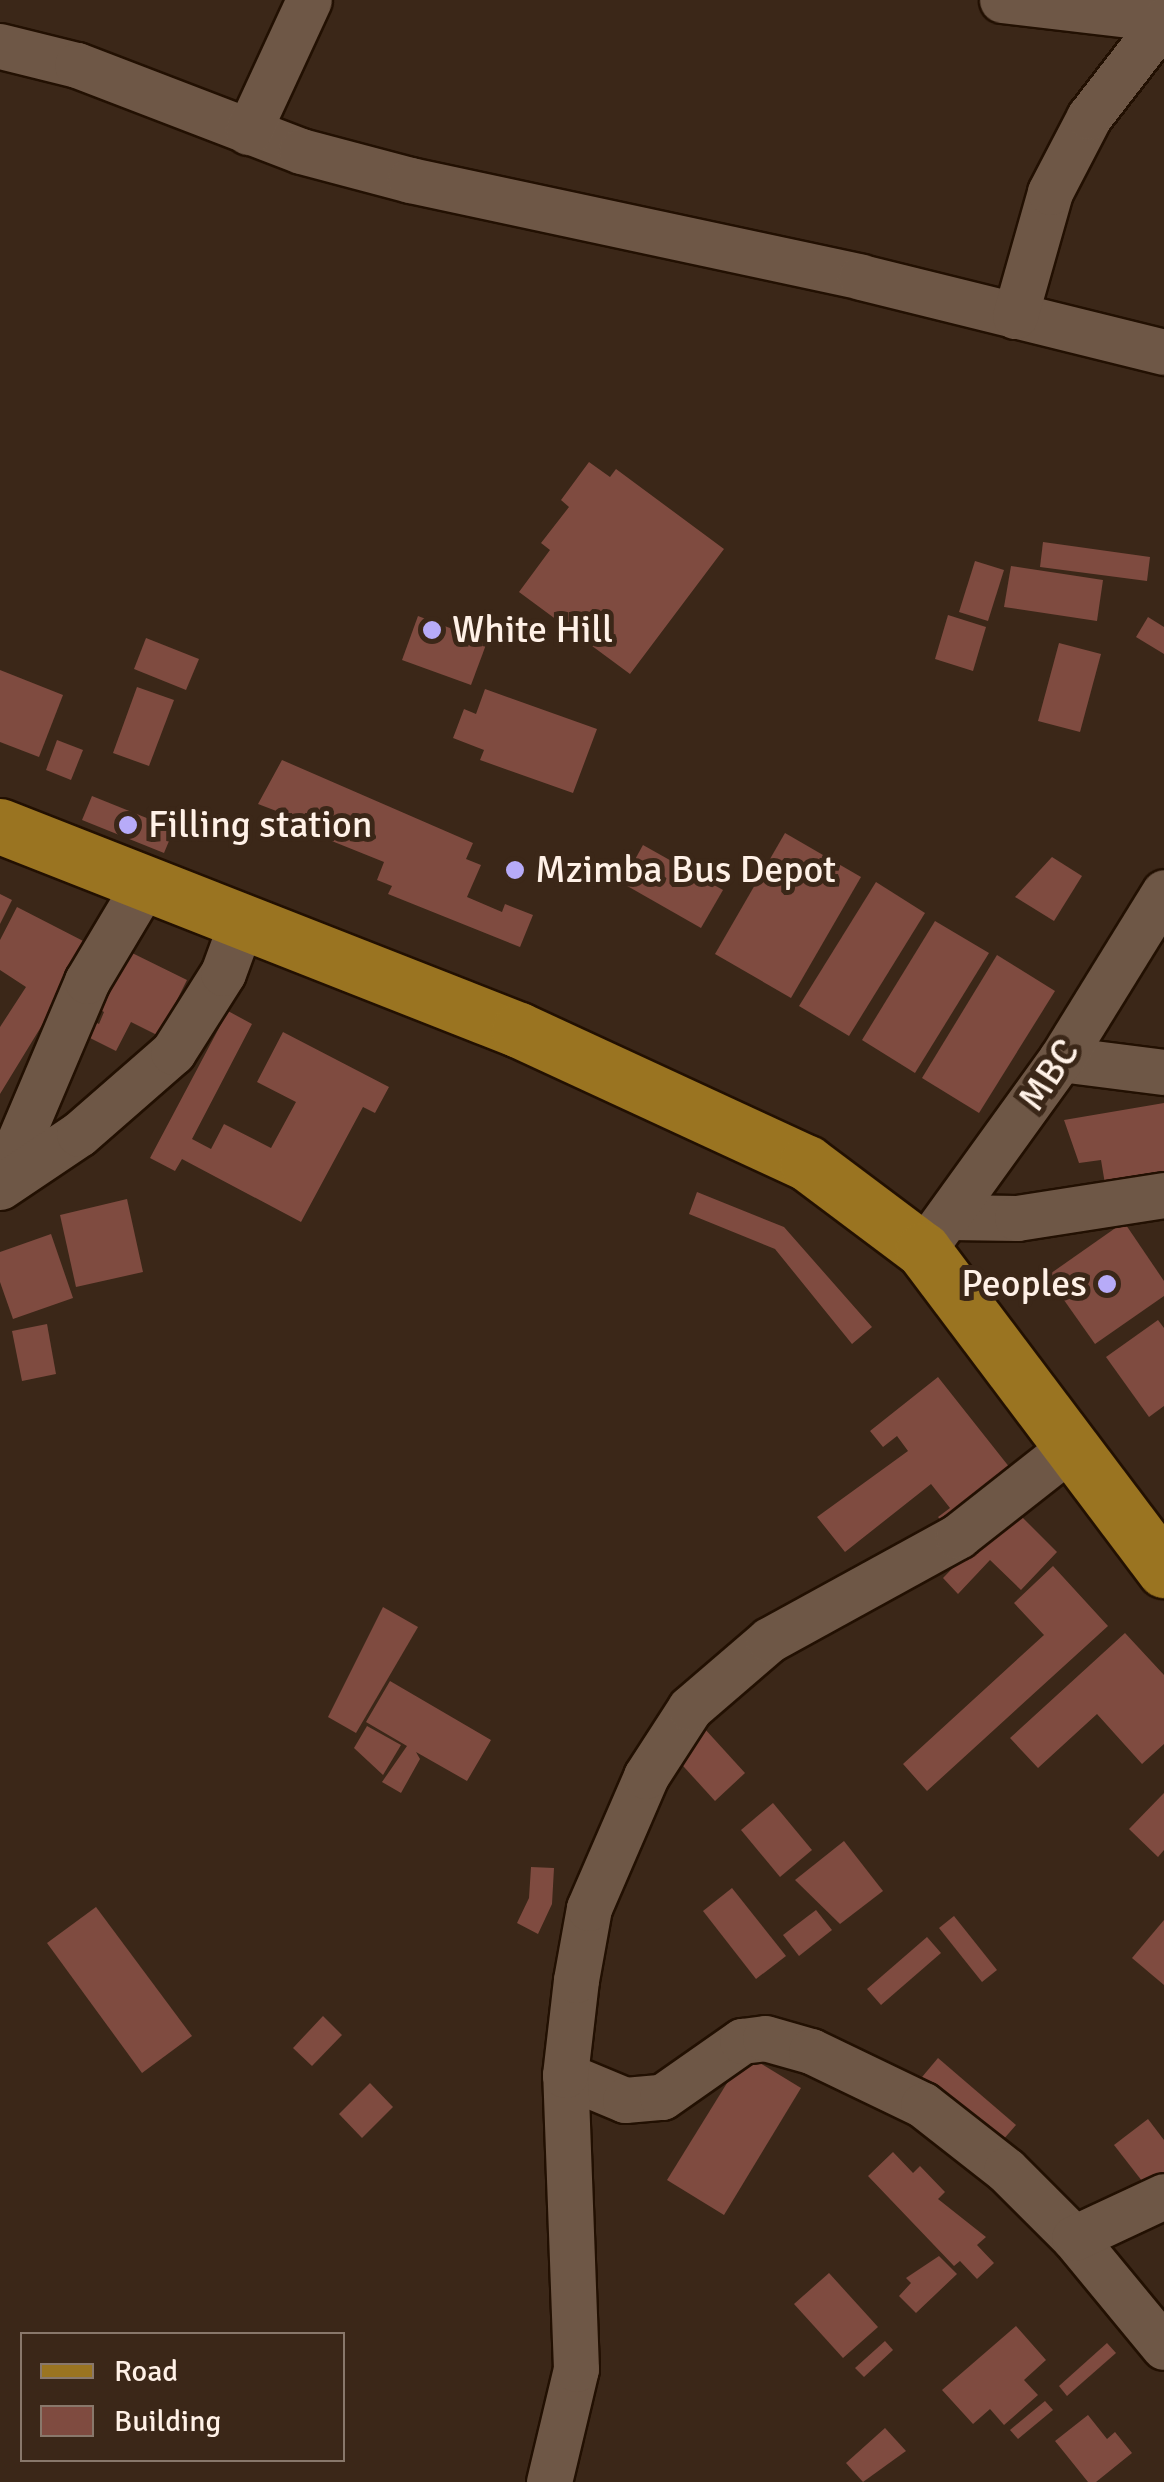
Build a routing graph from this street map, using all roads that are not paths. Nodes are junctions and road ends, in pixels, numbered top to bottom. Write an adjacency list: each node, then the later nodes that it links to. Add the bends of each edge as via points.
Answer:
1 (309, 0): 5 (street)
2 (1002, 0): 3 (street)
3 (1164, 20): 6 (street, via 1088,117 1050,192)
4 (0, 46): 5 (street, via 77,64)
5 (248, 132): 6 (street, via 410,180)
6 (1016, 316): 7 (street)
7 (1164, 352)
8 (0, 826): 9 (main road)
9 (146, 882): 11 (main road); 14 (street, via 87,981)
10 (1164, 892): 12 (street, MBC)
11 (242, 921): 14 (street, via 223,973 174,1052 80,1134); 16 (main road, via 519,1030 734,1126)
12 (1061, 1059): 13 (street); 16 (street, MBC)
13 (1164, 1072)
14 (0, 1186)
15 (1164, 1195): 16 (street)
16 (937, 1234): 17 (main road)
17 (1070, 1448): 18 (main road); 19 (street, via 958,1536 769,1640 690,1708 646,1776 589,1908)
18 (1164, 1570)
19 (566, 2075): 21 (street, via 625,2100 662,2097 742,2042 764,2038 811,2051 923,2106 1006,2170); 23 (street, via 576,2370)
20 (1164, 2196): 21 (street)
21 (1074, 2238): 22 (street)
22 (1164, 2347)
23 (549, 2482)

